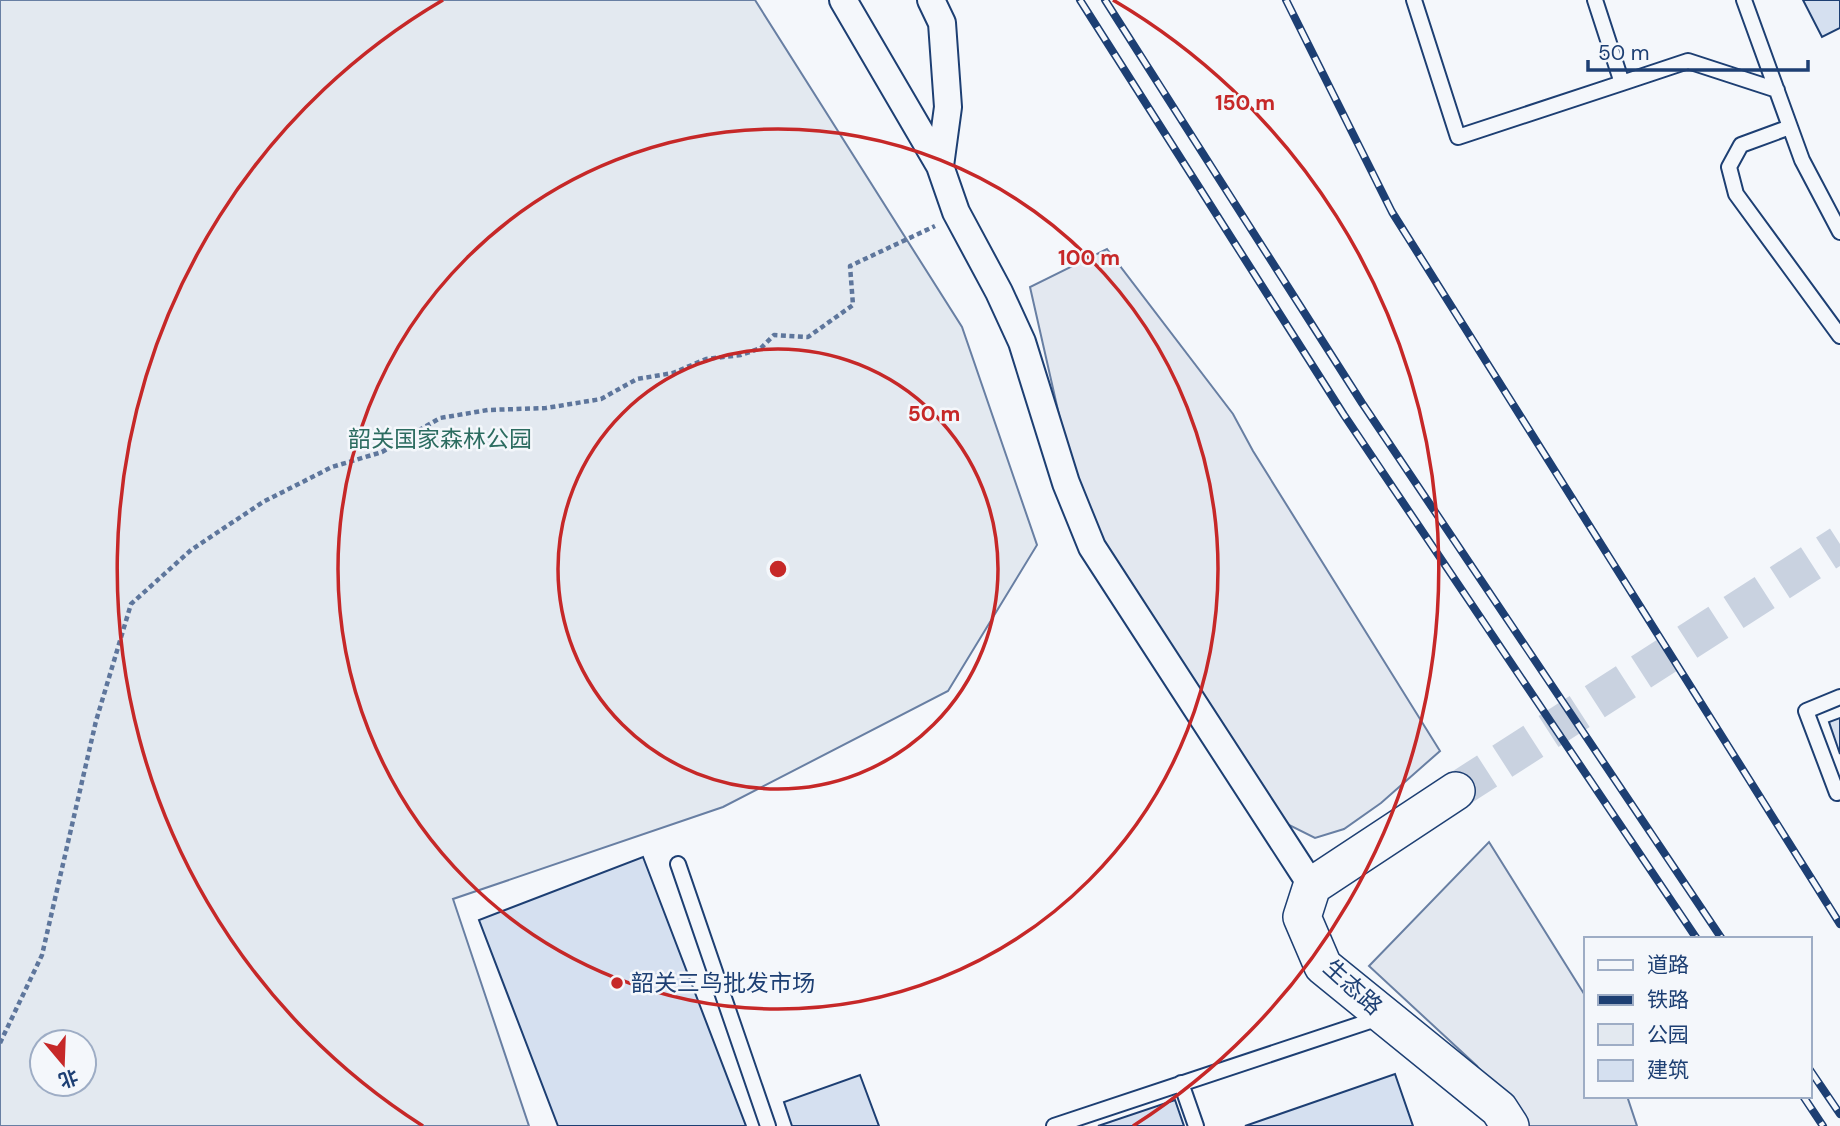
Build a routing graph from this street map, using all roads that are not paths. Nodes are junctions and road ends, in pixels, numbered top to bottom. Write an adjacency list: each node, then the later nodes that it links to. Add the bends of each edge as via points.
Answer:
1 (843, 0): 9 (street)
2 (931, 0): 9 (street, via 942,23 948,107)
3 (1414, 0): 6 (lane, via 1458,136)
4 (1595, 0): 6 (lane)
5 (1744, 0): 7 (lane)
6 (1622, 83): 7 (lane, via 1688,61)
7 (1777, 90): 8 (lane)
8 (1790, 127): 10 (lane); 11 (lane, via 1741,145 1729,167 1736,194)
9 (940, 166): 16 (street, via 957,212 1022,342 1066,483 1092,547)
10 (1840, 232)
11 (1840, 337)
12 (1840, 697): 14 (lane, via 1806,711)
13 (1456, 791): 16 (street)
14 (1837, 793)
15 (678, 864): 19 (lane)
16 (1312, 886): 17 (street, 生态路, via 1302,917 1323,966)
17 (1384, 1016): 18 (lane); 22 (street, 生态路, via 1499,1109)
18 (1181, 1083): 20 (lane); 21 (lane)
19 (768, 1126)
20 (1054, 1126)
21 (1196, 1126)
22 (1510, 1126)

